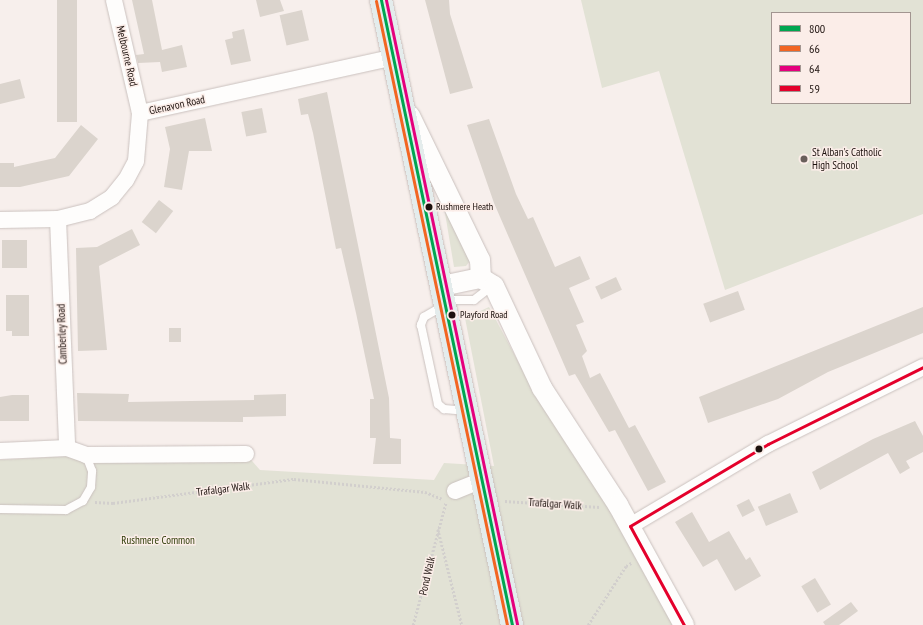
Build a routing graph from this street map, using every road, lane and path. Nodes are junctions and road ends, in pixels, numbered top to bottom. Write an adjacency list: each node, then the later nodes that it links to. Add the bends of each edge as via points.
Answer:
1 (114, 0): 5 (street, Melbourne Road)
2 (381, 0): 3 (main road)
3 (394, 57): 4 (main road); 5 (street, Glenavon Road)
4 (406, 107): 8 (street, via 480,260); 9 (main road)
5 (140, 113): 6 (street, Glenavon Road, via 136,161 126,180 112,197 90,211)
6 (58, 219): 7 (street, Glenavon Road); 11 (street, Camberley Road)
7 (0, 220)
8 (487, 282): 9 (street); 21 (street, via 542,388)
9 (444, 296): 15 (main road, via 468,412)
10 (923, 367): 21 (street, via 894,379 768,444)
11 (67, 448): 12 (street); 14 (street)
12 (0, 451)
13 (246, 454): 14 (street)
14 (86, 455): 17 (lane, via 92,471 91,487)
15 (488, 490): 16 (street); 18 (path, Trafalgar Walk); 25 (main road)
16 (450, 497): 17 (path, Trafalgar Walk, via 425,492 294,479 114,503); 20 (path)
17 (83, 501): 19 (lane, via 66,510)
18 (604, 507)
19 (0, 509)
20 (437, 526): 23 (path, Pond Walk, via 425,589); 24 (path)
21 (630, 526): 22 (street)
22 (646, 557): 26 (path, via 626,566); 27 (street)
23 (413, 625)
24 (462, 625)
25 (512, 625)
26 (588, 625)
27 (684, 625)

